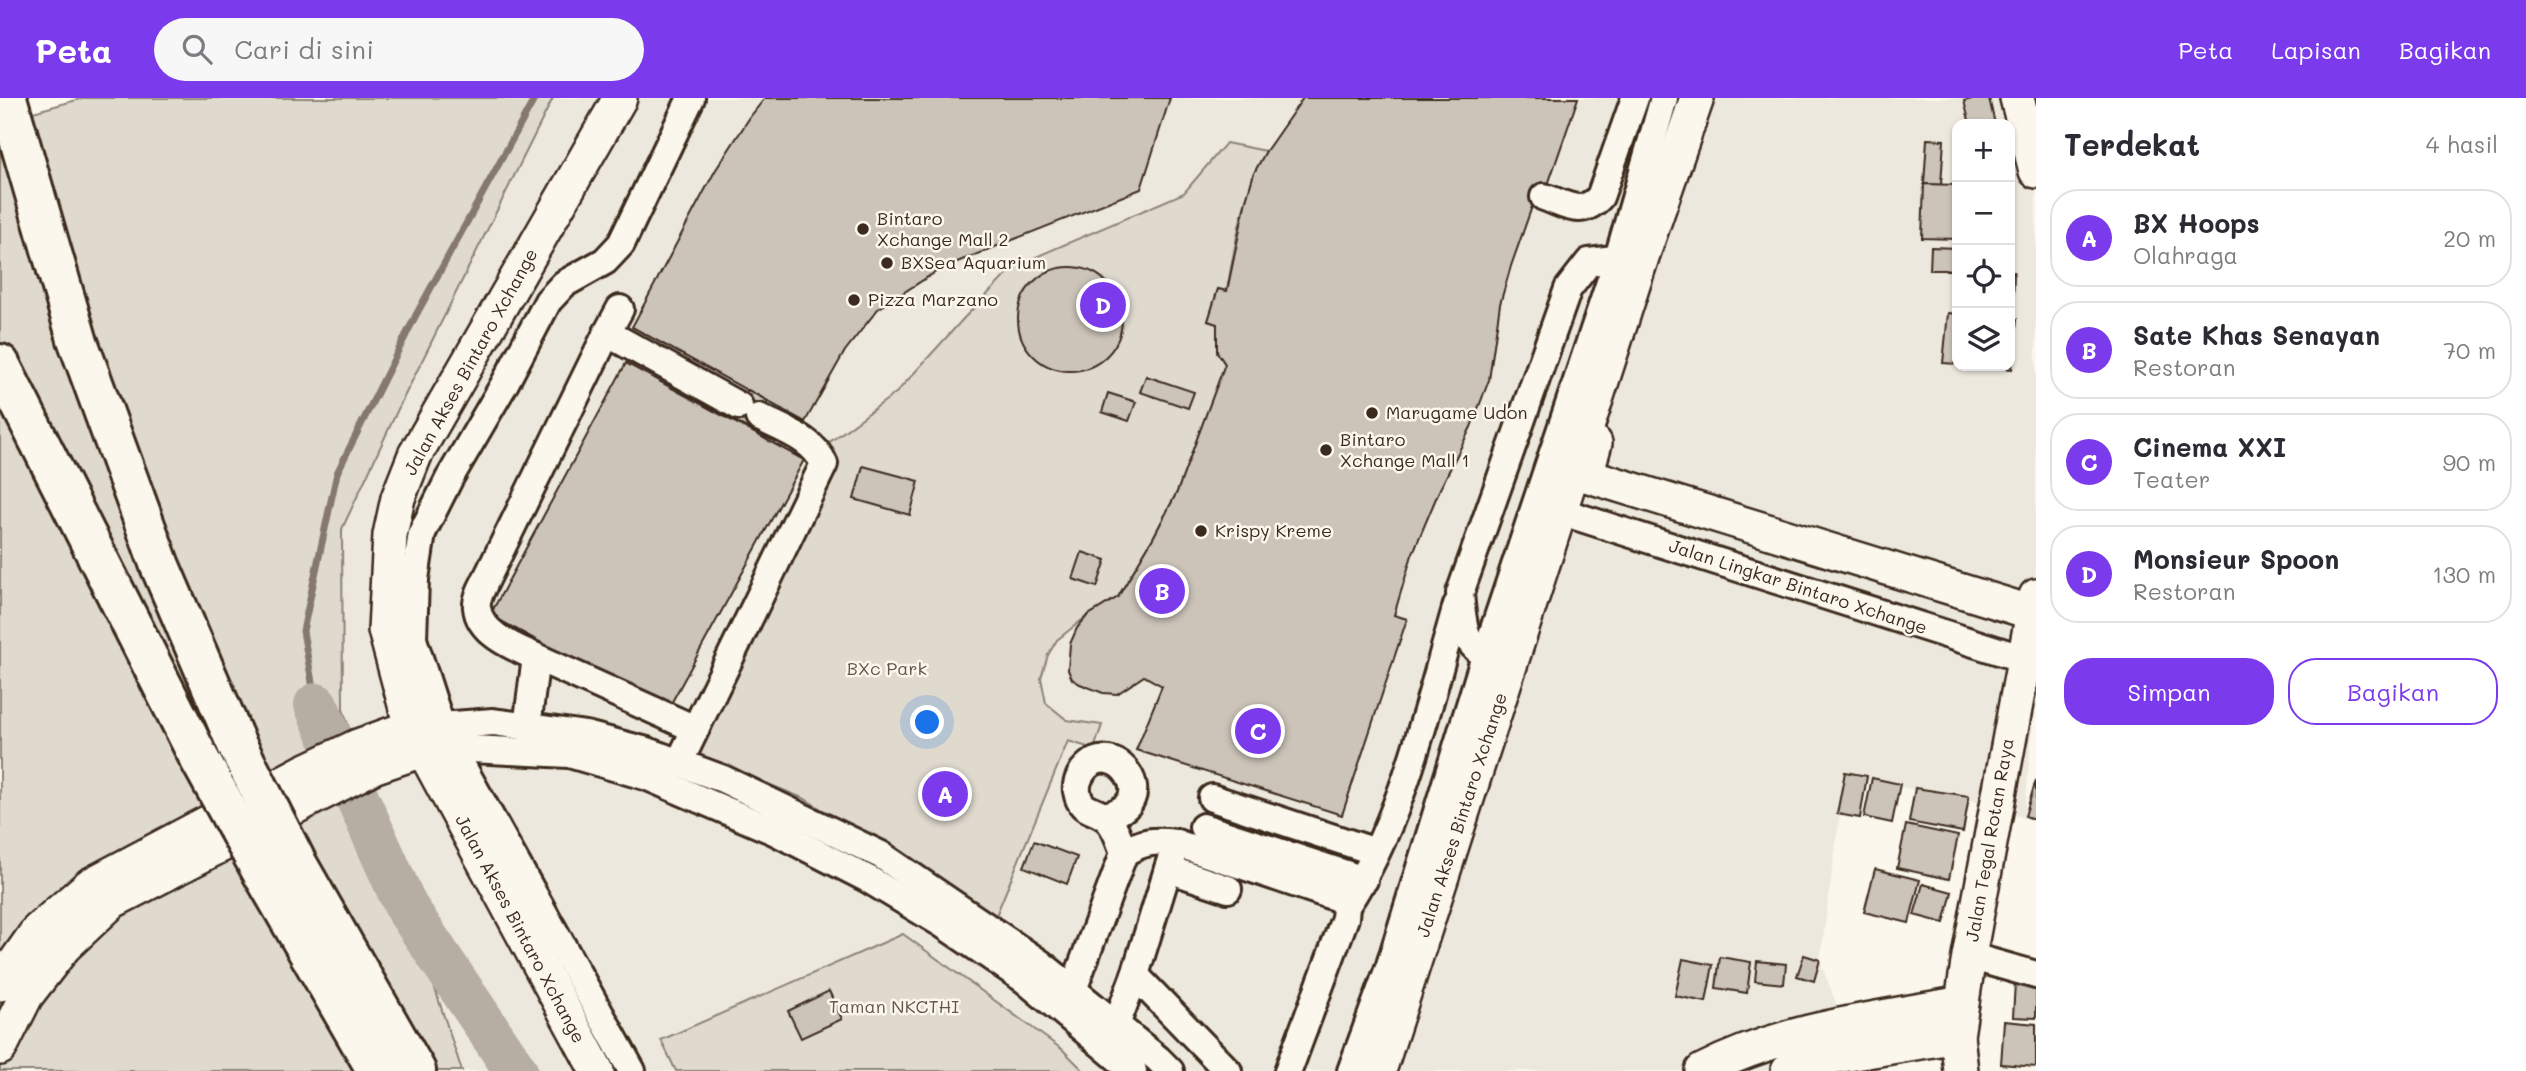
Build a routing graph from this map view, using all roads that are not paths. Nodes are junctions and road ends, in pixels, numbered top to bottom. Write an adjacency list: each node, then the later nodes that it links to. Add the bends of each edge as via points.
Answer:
1 (620, 98): 14 (main road, Jalan Akses Bintaro Xchange)
2 (691, 98): 15 (street, via 621,244 605,261 564,284 548,301)
3 (1635, 98): 9 (street, via 1600,197 1580,209)
4 (1664, 98): 10 (street)
5 (1697, 98): 10 (main road, Jalan Akses Bintaro Xchange)
6 (2025, 105): 8 (main road)
7 (12, 115): 37 (highway, bridge, via 77,340 160,566 236,743)
8 (2036, 171)
9 (1544, 197)
10 (1630, 257): 16 (main road, Jalan Akses Bintaro Xchange, via 1646,279); 18 (main road, Jalan Akses Bintaro Xchange); 19 (street, via 1589,262 1567,289); 23 (street)
11 (620, 309): 12 (street)
12 (607, 333): 21 (street, via 481,590 477,607 498,637); 27 (street, via 804,441 824,464)
13 (0, 364): 37 (highway, bridge, via 199,758)
14 (467, 364): 15 (street); 24 (main road, Jalan Akses Bintaro Xchange, via 415,455 390,535 385,630)
15 (505, 383): 24 (street, via 422,533 415,579)
16 (1586, 475): 17 (street, Jalan Akses Bintaro Xchange); 20 (main road)
17 (1572, 514): 18 (street, Jalan Akses Bintaro Xchange); 22 (street, Jalan Lingkar Bintaro Xchange)
18 (1546, 559): 23 (main road, Jalan Akses Bintaro Xchange)
19 (1460, 593): 23 (street, via 1466,638); 34 (street, via 1410,765)
20 (2034, 604): 22 (main road, Jalan Tegal Rotan Raya)
21 (536, 657): 26 (street); 27 (street)
22 (2024, 659): 25 (main road, Jalan Tegal Rotan Raya)
23 (1498, 661): 58 (street); 59 (main road, Jalan Akses Bintaro Xchange)
24 (411, 678): 28 (main road, Jalan Akses Bintaro Xchange)
25 (2025, 716): 41 (main road, Jalan Tegal Rotan Raya)
26 (527, 727): 28 (street, via 494,722); 29 (street, via 586,735)
27 (695, 730): 29 (street)
28 (432, 738): 44 (main road, via 366,757 90,885 38,930); 50 (street); 53 (main road, Jalan Akses Bintaro Xchange); 54 (street, via 569,754 648,776 774,831 941,923 1025,981)
29 (679, 763): 45 (street, via 723,779 881,855)
30 (1212, 798): 34 (street)
31 (1104, 816): 35 (street)
32 (1203, 827): 38 (street)
33 (1176, 844): 35 (street, via 1157,840); 36 (street); 40 (street, via 1338,898)
34 (1376, 852): 38 (street)
35 (1124, 853): 45 (street)
36 (1168, 869): 39 (street); 42 (street)
37 (280, 870): 51 (highway); 52 (highway)
38 (1364, 880): 40 (street)
39 (1228, 889)
40 (1346, 906): 57 (street)
41 (1969, 956): 43 (street); 46 (main road, Jalan Tegal Rotan Raya)
42 (1135, 975): 47 (street); 56 (street)
43 (2036, 975)
44 (7, 986): 49 (main road)
45 (1073, 990): 47 (street)
46 (1962, 1003): 48 (main road, Jalan Tegal Rotan Raya); 60 (main road, via 1802,1032 1731,1056)
47 (1116, 1025): 55 (street)
48 (1957, 1036): 61 (main road, via 1831,1057); 62 (main road, Jalan Tegal Rotan Raya)
49 (0, 1048)
50 (629, 1070)
51 (377, 1071)
52 (416, 1071)
53 (597, 1071)
54 (1133, 1071)
55 (1170, 1071)
56 (1228, 1071)
57 (1288, 1071)
58 (1351, 1071)
59 (1379, 1071)
60 (1703, 1071)
61 (1788, 1071)
62 (1961, 1071)

